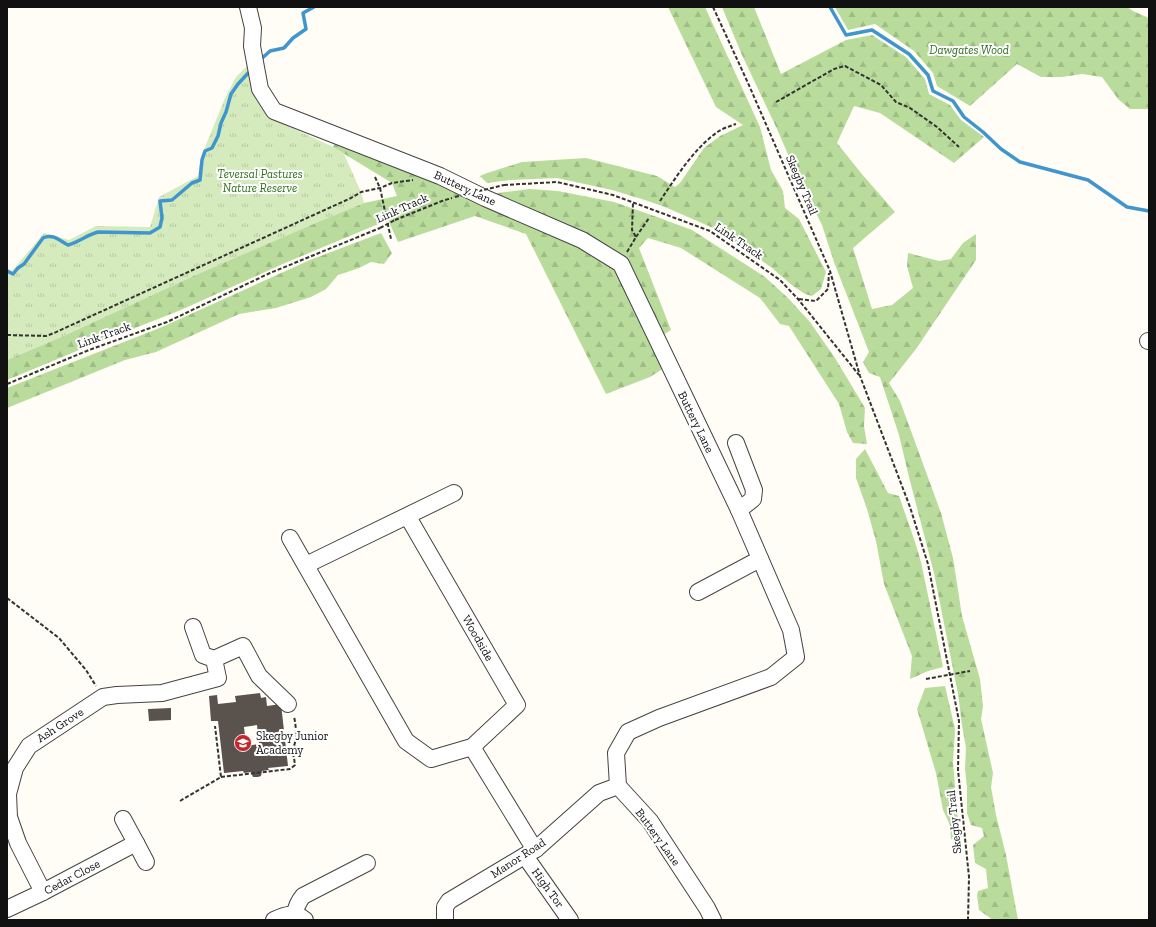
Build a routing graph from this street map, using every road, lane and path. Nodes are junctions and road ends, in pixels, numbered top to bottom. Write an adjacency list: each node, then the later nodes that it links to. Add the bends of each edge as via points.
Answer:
1 (248, 7): 14 (street, Buttery Lane, via 260,89 274,111 440,176 582,240)
2 (713, 7): 15 (path, Skegby Trail)
3 (776, 102): 5 (path, via 834,69 845,66 881,85 896,102 910,108 937,127)
4 (736, 124): 9 (path, via 719,131 700,147)
5 (959, 147)
6 (375, 177): 8 (path)
7 (419, 179): 8 (path, via 392,183)
8 (380, 188): 13 (path); 17 (path, via 361,192 54,334)
9 (660, 201)
10 (633, 203): 12 (path, via 632,230); 16 (path, Link Track, via 710,231 780,280); 19 (path, Link Track, bridge, via 613,195 557,182 504,185 442,201 270,273 167,322 89,350)
11 (648, 218): 12 (path)
12 (636, 237): 14 (path)
13 (391, 239)
14 (621, 264): 22 (street, Buttery Lane)
15 (830, 272): 16 (path, via 828,289 816,301); 18 (path, Skegby Trail)
16 (798, 299): 18 (path, Link Track)
17 (7, 335)
18 (860, 376): 52 (path, Skegby Trail, via 907,500 928,564 959,721 958,770 969,877)
19 (7, 384)
20 (736, 443): 22 (street, via 754,490 753,499)
21 (454, 494): 23 (street)
22 (739, 510): 25 (street, Buttery Lane)
23 (408, 517): 26 (street); 36 (street, Woodside, via 517,705)
24 (290, 538): 26 (street, Woodside)
25 (760, 559): 27 (street); 38 (street, Buttery Lane, via 791,630 796,657 771,677 628,732 616,753)
26 (306, 565): 36 (street, Woodside, via 406,741 431,760)
27 (698, 592)
28 (7, 598): 33 (path, via 59,638 86,670)
29 (193, 627): 30 (street, via 203,655)
30 (214, 659): 33 (street, via 218,678 162,693); 34 (street, via 243,646 259,676)
31 (970, 671): 32 (path, bridge)
32 (926, 679)
33 (103, 697): 45 (street, Ash Grove, via 29,746 16,768 8,794 9,817 18,842)
34 (288, 704): 37 (path, via 294,712 297,734 292,750 295,765 290,769)
35 (215, 726): 37 (path)
36 (472, 747): 42 (street, via 532,845)
37 (221, 776): 39 (path)
38 (618, 786): 42 (street, Manor Road, via 599,793); 51 (street, Buttery Lane, via 650,822)
39 (180, 801)
40 (123, 819): 41 (street)
41 (136, 843): 43 (street); 45 (street, Cedar Close)
42 (530, 852): 49 (street, Manor Road, via 449,901 445,907); 50 (street, High Tor)
43 (146, 862)
44 (367, 863): 47 (street, via 304,896 297,906)
45 (43, 892): 46 (street, Cedar Close)
46 (7, 909)
47 (300, 917): 48 (street, via 283,915)
48 (274, 920)
49 (445, 920)
50 (570, 920)
51 (713, 920)
52 (968, 920)

